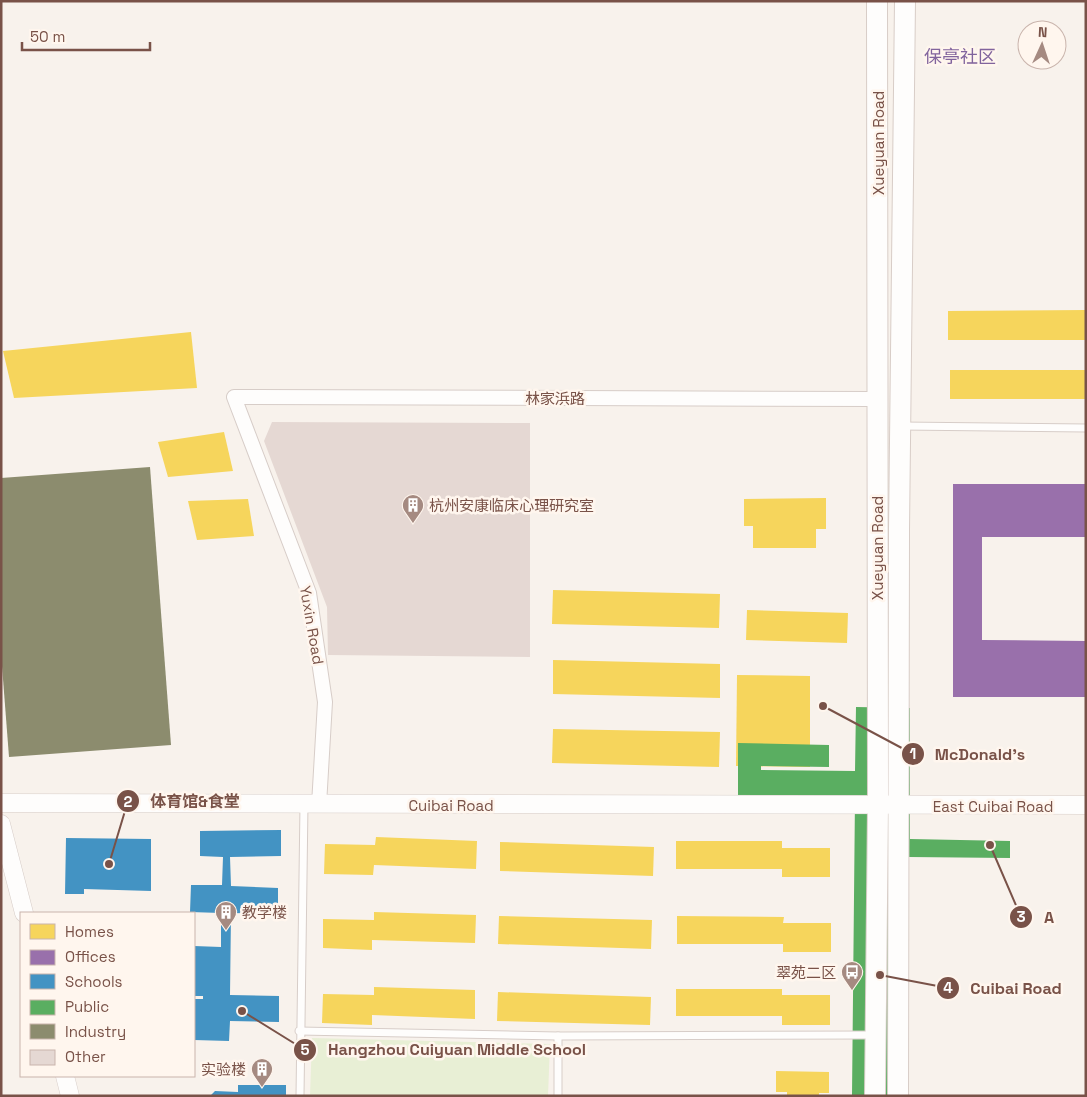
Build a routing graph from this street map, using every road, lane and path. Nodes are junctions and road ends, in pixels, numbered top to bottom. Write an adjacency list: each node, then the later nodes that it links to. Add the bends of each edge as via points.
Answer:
1 (877, 1): 4 (main road, Xueyuan Road)
2 (905, 1): 5 (main road, Xueyuan Road)
3 (234, 397): 4 (street, 林家浜路); 9 (street, Yuxin Road, via 309,593 325,702)
4 (877, 399): 8 (main road, Xueyuan Road)
5 (900, 426): 6 (lane); 11 (main road, Xueyuan Road)
6 (1086, 428)
7 (1, 803): 9 (street, Cuibai Road)
8 (878, 804): 9 (street, Cuibai Road); 11 (street, Cuibai Road); 15 (main road, Xueyuan Road)
9 (312, 805): 14 (lane)
10 (1086, 805): 11 (street, East Cuibai Road)
11 (900, 806): 22 (main road, Xueyuan Road)
12 (1, 824): 13 (street)
13 (24, 912)
14 (299, 1031): 16 (lane); 19 (lane)
15 (876, 1035): 16 (lane); 21 (main road, Xueyuan Road)
16 (558, 1036): 20 (lane)
17 (65, 1077): 18 (street)
18 (70, 1096)
19 (300, 1096)
20 (558, 1096)
21 (875, 1096)
22 (898, 1096)

